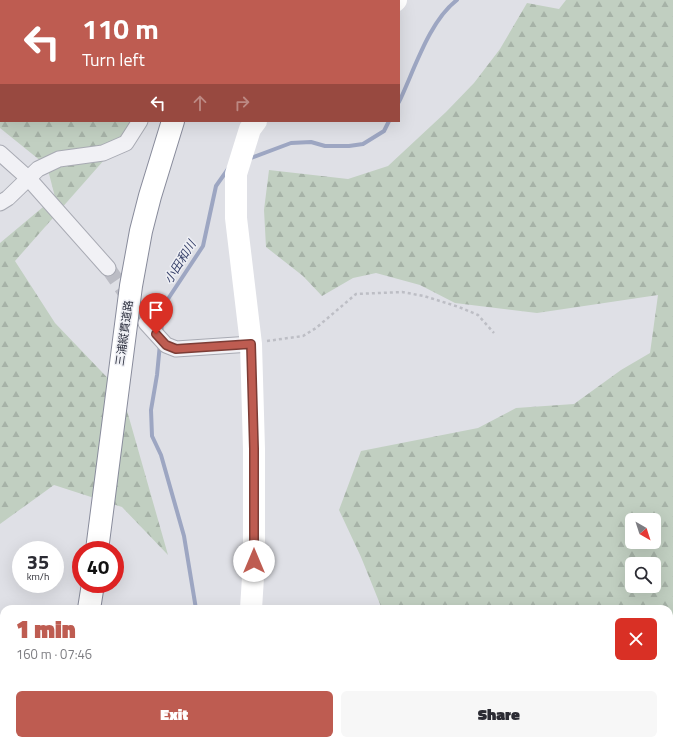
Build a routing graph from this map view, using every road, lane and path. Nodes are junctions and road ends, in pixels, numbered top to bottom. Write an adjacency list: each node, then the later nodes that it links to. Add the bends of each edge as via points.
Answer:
1 (139, 122): 7 (street, via 126,143 103,153 59,159 38,169)
2 (164, 122): 14 (main road, 三浦縦貫道路, via 150,163 128,260 115,337)
3 (173, 122): 10 (main road, 三浦縦貫道路, via 141,231)
4 (181, 122): 10 (lane)
5 (255, 122): 13 (main road, via 250,129 236,174 236,218)
6 (0, 153): 7 (street)
7 (29, 179): 8 (street); 9 (street)
8 (0, 203)
9 (108, 268)
10 (131, 286): 15 (main road, 三浦縦貫道路)
11 (146, 323): 13 (street, via 166,345 176,349)
12 (494, 332): 13 (path, via 478,315 424,296 402,292 356,294 303,336)
13 (251, 344): 20 (main road, via 254,489)
14 (90, 541)
15 (98, 541)
16 (84, 593): 18 (main road)
17 (92, 593): 19 (main road)
18 (82, 605)
19 (90, 605)
20 (251, 605)

